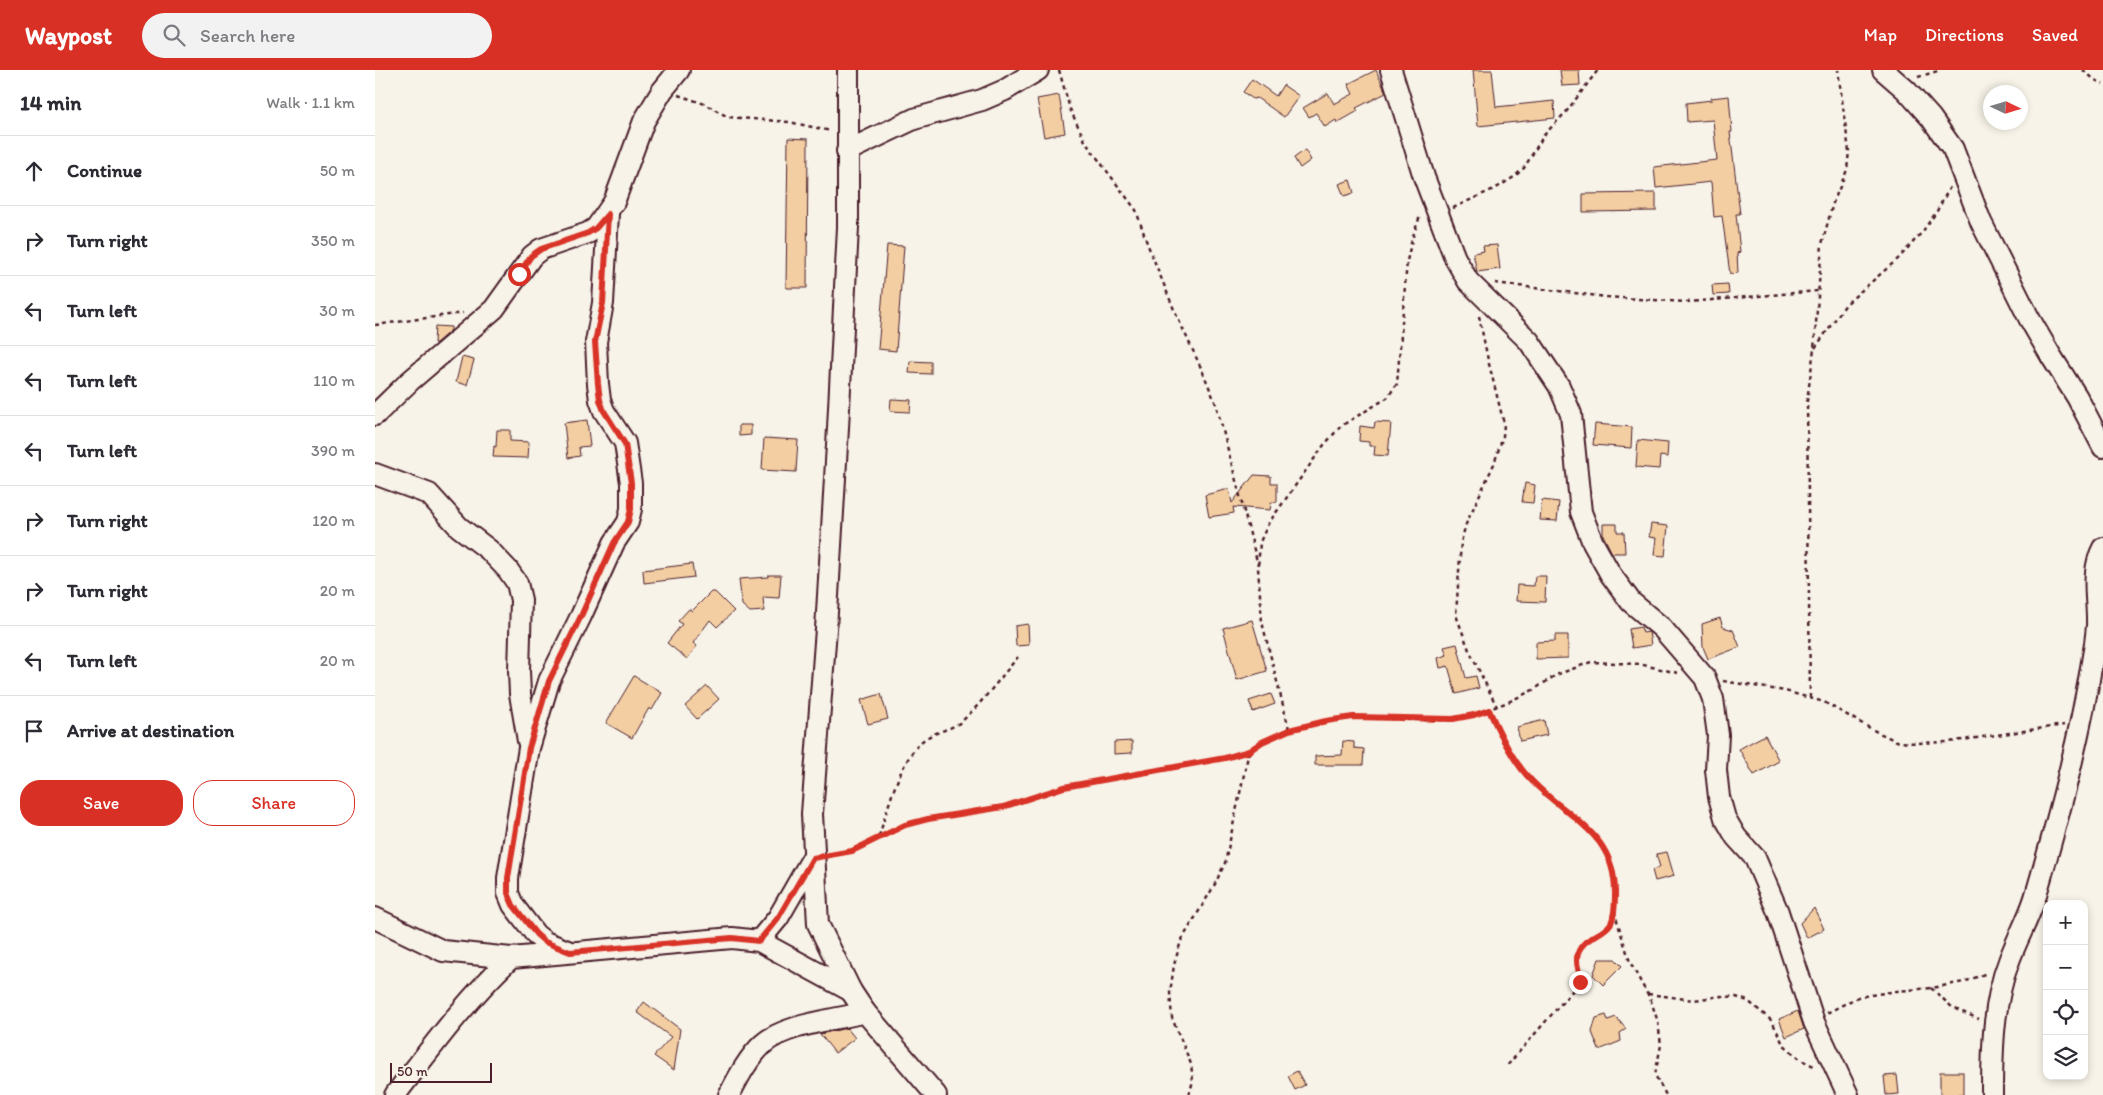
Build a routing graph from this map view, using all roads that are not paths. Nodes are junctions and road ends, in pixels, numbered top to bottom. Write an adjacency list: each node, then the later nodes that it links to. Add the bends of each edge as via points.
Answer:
1 (679, 70): 7 (street, via 644,121)
2 (848, 70): 6 (street)
3 (1038, 70): 6 (street, via 982,100)
4 (1391, 70): 20 (street, via 1424,177 1429,213 1468,281 1529,341 1559,386 1571,414 1581,512 1593,543 1631,602 1663,628 1705,678 1713,699 1718,735 1716,770 1723,811 1737,838 1755,858 1765,880 1779,912 1813,1022)
5 (1890, 76): 9 (street, via 1931,118 1953,149 1981,222 2029,318)
6 (847, 143): 13 (street, via 848,227 826,629 812,814)
7 (608, 214): 8 (street, via 588,233 541,249 531,256 494,309); 12 (street, via 603,303 595,342 598,384 604,411 625,444 631,509 628,522 614,543 549,681)
8 (375, 415)
9 (2103, 447)
10 (375, 474): 12 (street, via 429,494 459,527 489,550 517,583 521,600 520,694)
11 (2103, 548): 24 (street, via 2095,575 2097,626 2080,723 2030,915 2002,982 1995,1025)
12 (529, 748): 16 (street, via 508,893 513,905 536,934 545,942)
13 (813, 858): 15 (street, via 778,918); 18 (street, via 818,924)
14 (375, 918): 17 (street, via 443,951)
15 (759, 941): 16 (street, via 732,938); 18 (street)
16 (570, 952): 17 (street)
17 (511, 958): 21 (street, via 462,1008)
18 (851, 991): 19 (street)
19 (865, 1012): 22 (street, via 777,1034 742,1070); 23 (street)
20 (1845, 1088)
21 (395, 1095)
22 (729, 1095)
23 (936, 1095)
24 (1992, 1095)

